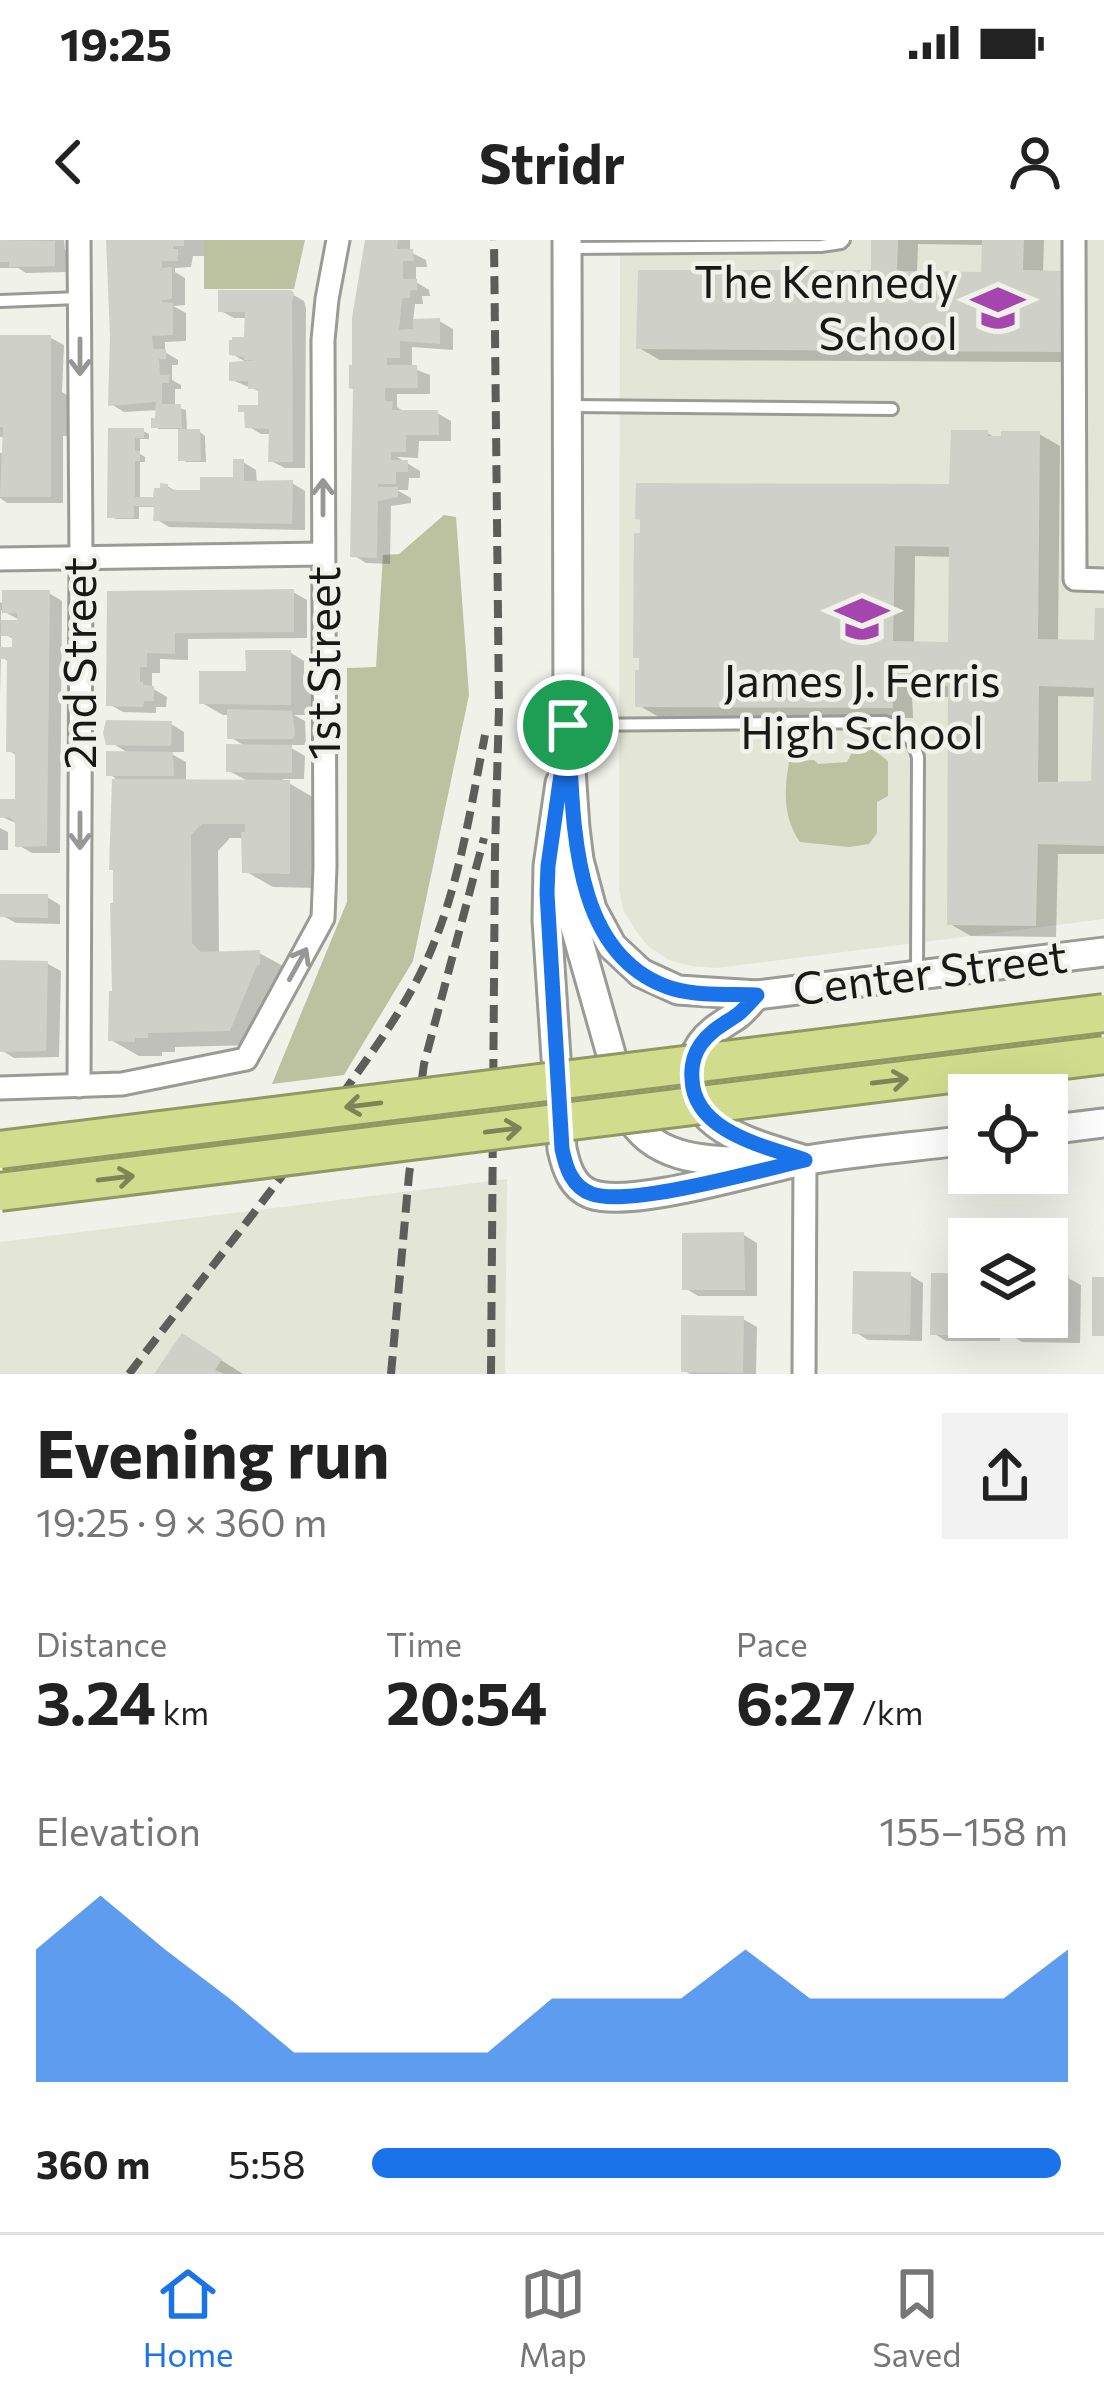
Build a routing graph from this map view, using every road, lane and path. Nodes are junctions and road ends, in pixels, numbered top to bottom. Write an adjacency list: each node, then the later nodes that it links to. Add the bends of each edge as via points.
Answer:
1 (79, 240): 6 (street, 2nd Street)
2 (338, 240): 10 (street, 1st Street, one-way to 2, via 323,340)
3 (844, 240): 5 (lane)
4 (1074, 240): 13 (street, via 1076,579)
5 (567, 244): 8 (main road)
6 (79, 298): 7 (lane); 11 (street, 2nd Street, one-way to 11)
7 (0, 301)
8 (567, 406): 9 (lane); 14 (main road)
9 (892, 409)
10 (322, 554): 11 (street); 21 (street, 1st Street, one-way to 10, via 246,1059 322,919)
11 (81, 558): 12 (street); 21 (street, 2nd Street, one-way to 21)
12 (0, 559)
13 (1104, 580)
14 (568, 725): 15 (main road); 17 (lane, via 902,728 918,758); 18 (main road, Center Street, via 579,860 612,946 640,973 678,990)
15 (560, 782): 27 (main road, via 569,906 635,1126 666,1150 699,1159); 27 (main road, via 547,920 562,1149 574,1181 601,1196 635,1195)
16 (1104, 952): 17 (main road, Center Street)
17 (917, 975): 18 (main road, Center Street)
18 (757, 995): 27 (main road, via 702,1042 694,1056 695,1097 718,1125)
19 (1104, 1013): 26 (highway, one-way to 26, bridge)
20 (1104, 1055): 28 (highway, one-way to 20, bridge)
21 (79, 1086): 22 (street)
22 (0, 1088)
23 (1104, 1123): 24 (main road)
24 (1068, 1127)
25 (948, 1143): 27 (main road)
26 (0, 1150)
27 (805, 1160): 29 (street)
28 (0, 1192)
29 (804, 1374)

